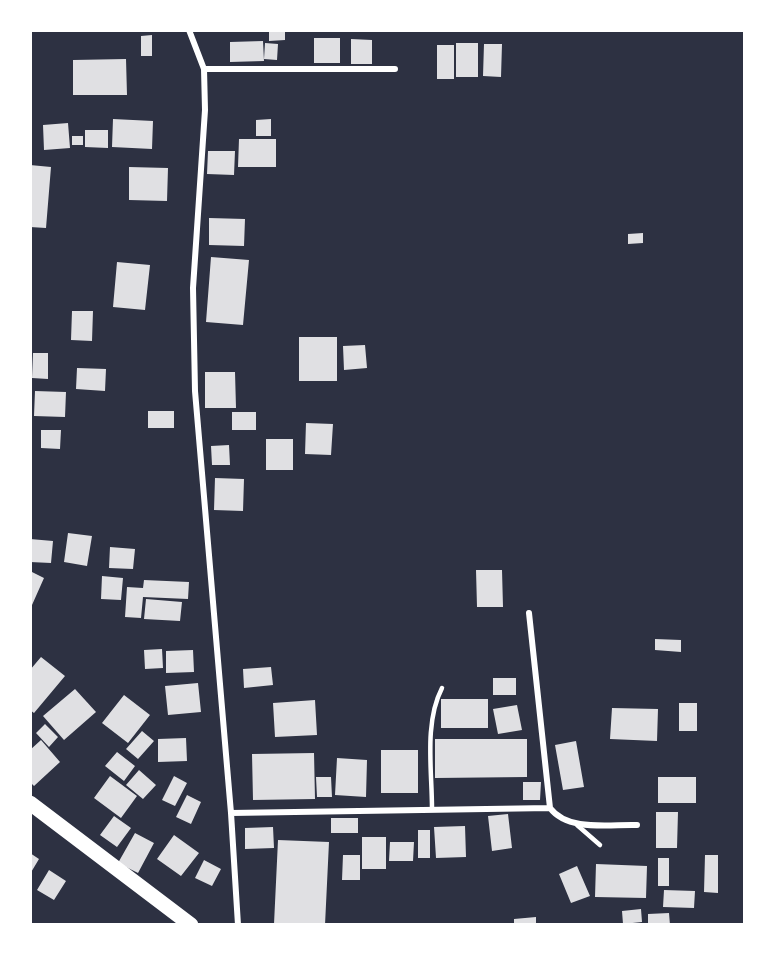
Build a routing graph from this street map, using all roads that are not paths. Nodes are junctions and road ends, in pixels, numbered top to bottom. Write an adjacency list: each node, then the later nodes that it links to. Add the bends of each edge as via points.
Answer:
1 (189, 30): 2 (street)
2 (204, 69): 3 (street); 9 (street, via 205,110 193,288 195,391)
3 (395, 69)
4 (529, 613): 7 (street)
5 (442, 688): 8 (lane, via 432,721)
6 (30, 802): 13 (main road)
7 (550, 808): 8 (street); 10 (street, via 556,817)
8 (432, 809): 9 (street)
9 (231, 813): 14 (street)
10 (576, 824): 11 (street); 12 (lane)
11 (637, 825)
12 (600, 844)
13 (191, 925)
14 (238, 925)

